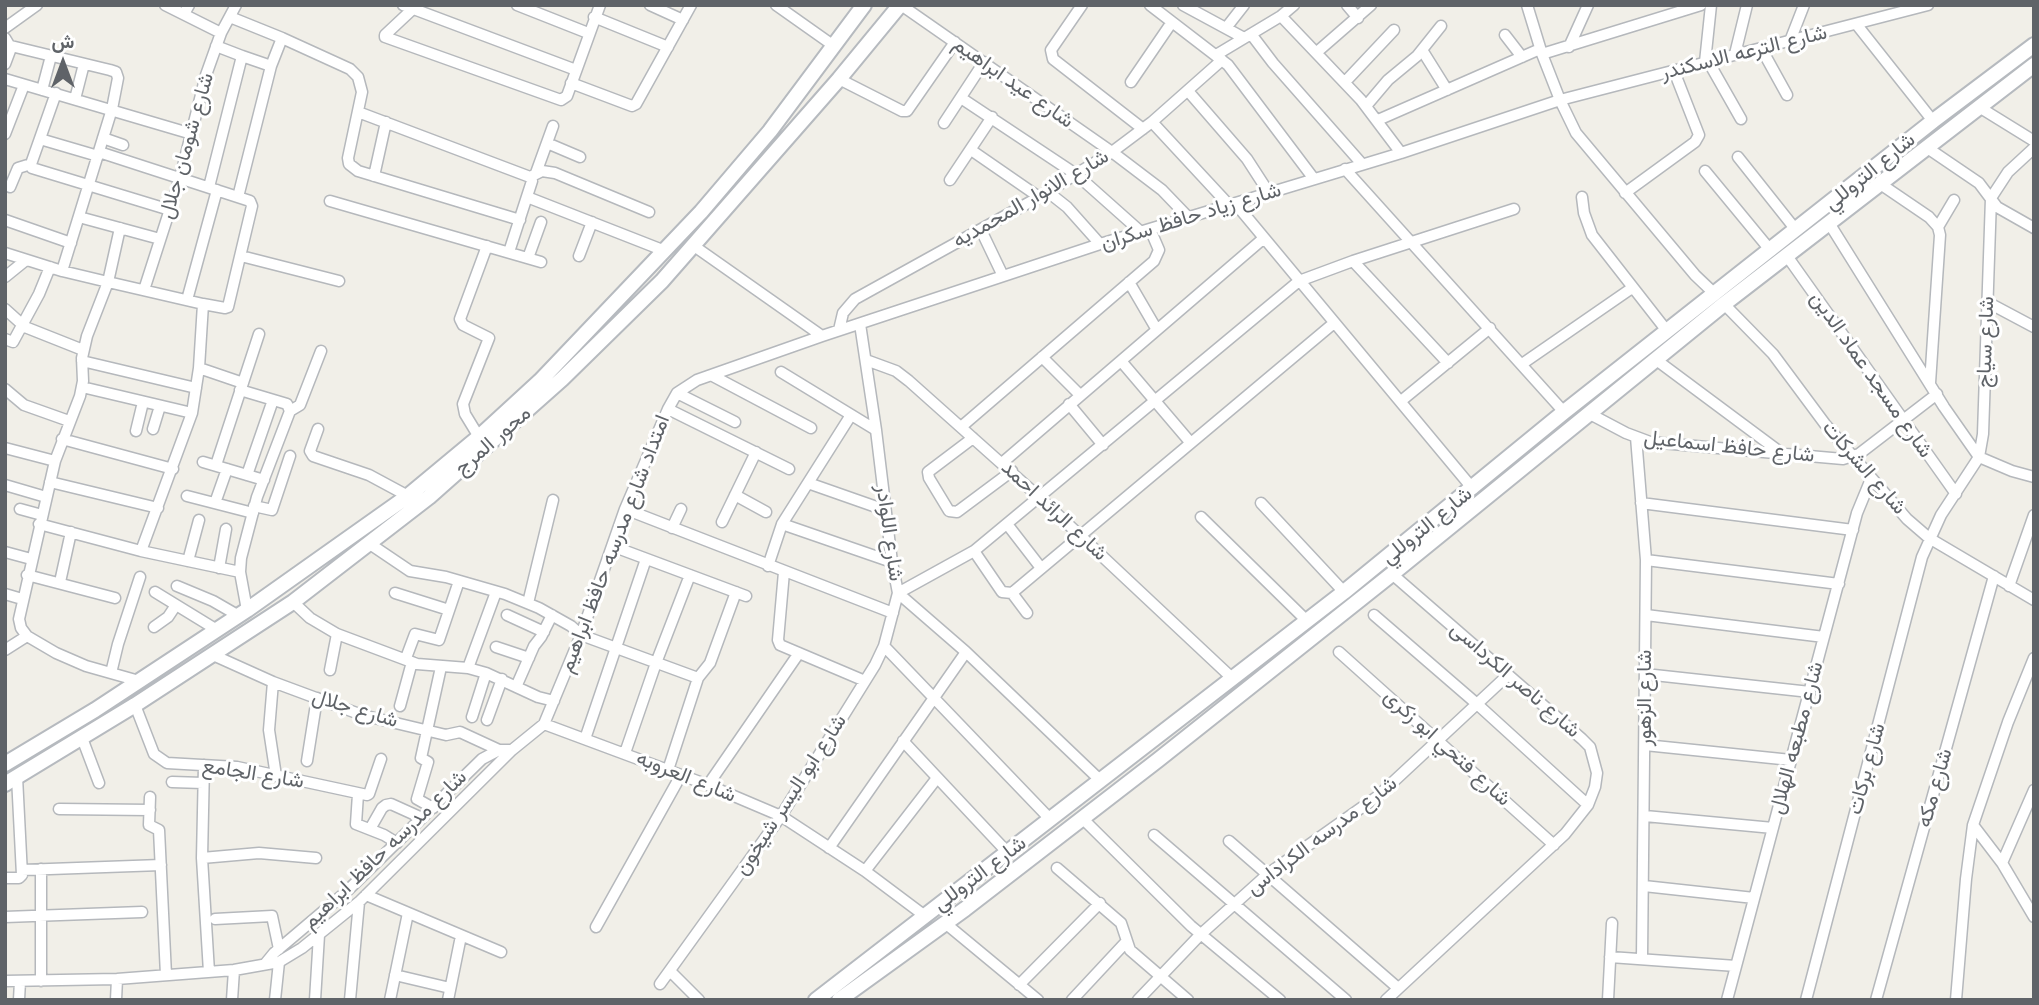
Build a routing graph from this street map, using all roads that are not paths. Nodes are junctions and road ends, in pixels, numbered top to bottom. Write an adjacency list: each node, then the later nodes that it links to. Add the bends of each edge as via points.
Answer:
1 (37, 5): 36 (street)
2 (165, 5): 26 (street)
3 (236, 5): 29 (street, شارع شومان جلال)
4 (517, 5): 40 (street)
5 (600, 5): 30 (street)
6 (650, 5): 32 (street)
7 (691, 5): 32 (street)
8 (864, 5): 48 (street, محور المرج)
9 (900, 5): 46 (street, شارع عيد ابراهيم); 70 (street, محور المرج)
10 (1082, 5): 95 (street, via 1051,50 1053,59)
11 (1150, 5): 33 (street)
12 (1183, 5): 27 (street)
13 (1244, 5): 37 (street)
14 (1294, 5): 28 (street, شارع الانوار المحمديه)
15 (1347, 5): 31 (street)
16 (1371, 5): 31 (street)
17 (1527, 5): 55 (street, شارع الشركات)
18 (1588, 5): 51 (street)
19 (1701, 5): 51 (street)
20 (1711, 5): 62 (street)
21 (1747, 5): 56 (street)
22 (1804, 5): 44 (street)
23 (1928, 5): 34 (street, شارع الترعه الاسكندر)
24 (779, 6): 48 (street)
25 (410, 7): 67 (street); 73 (street, via 384,37 557,100 564,99)
26 (187, 10): 39 (street)
27 (1203, 10): 37 (street)
28 (1280, 16): 42 (street, شارع الانوار المحمديه); 54 (street)
29 (230, 17): 39 (street, شارع شومان جلال); 43 (street)
30 (594, 17): 40 (street); 50 (street)
31 (1358, 18): 54 (street)
32 (682, 20): 50 (street)
33 (1172, 22): 59 (street); 71 (street)
34 (1857, 25): 44 (street, شارع الترعه الاسكندر); 90 (street)
35 (1441, 26): 53 (street)
36 (5, 28)
37 (1226, 28): 42 (street)
38 (1394, 30): 72 (street)
39 (221, 33): 47 (street, شارع شومان جلال)
40 (589, 33): 67 (street)
41 (1506, 35): 60 (street)
42 (1248, 36): 59 (street, شارع الانوار المحمديه); 112 (street)
43 (282, 38): 66 (street); 86 (street, via 355,72 362,87)
44 (1790, 41): 52 (street, شارع الترعه الاسكندر)
45 (8, 42): 57 (street); 63 (street)
46 (955, 42): 61 (street, شارع عيد ابراهيم); 70 (street, via 906,111)
47 (216, 46): 58 (street); 97 (street, شارع شومان جلال)
48 (834, 46): 158 (street, محور المرج)
49 (2034, 46): 90 (street, شارع التروللي)
50 (668, 47): 73 (street, via 634,106)
51 (1569, 47): 55 (street)
52 (1761, 48): 56 (street, شارع الترعه الاسكندر); 79 (street)
53 (1422, 50): 76 (street); 83 (street)
54 (1317, 51): 72 (street)
55 (1541, 52): 60 (street); 82 (street, شارع الشركات)
56 (1735, 54): 62 (street, شارع الترعه الاسكندر)
57 (51, 56): 64 (street); 75 (street)
58 (242, 56): 66 (street); 124 (street)
59 (1219, 57): 77 (street, شارع الانوار المحمديه); 119 (street)
60 (1522, 58): 76 (street)
61 (984, 62): 80 (street); 106 (street, شارع عيد ابراهيم)
62 (1707, 62): 68 (street, شارع الترعه الاسكندر); 88 (street)
63 (5, 64)
64 (84, 64): 81 (street); 85 (street, via 113,71 118,78)
65 (2034, 65): 84 (street, شارع التروللي)
66 (271, 66): 128 (street)
67 (576, 70): 73 (street)
68 (1674, 71): 82 (street, شارع الترعه الاسكندر); 126 (street, via 1699,131 1698,139)
69 (5, 79): 74 (street)
70 (839, 79): 157 (street, محور المرج)
71 (1131, 82)
72 (1345, 82): 83 (street)
73 (571, 83)
74 (24, 85): 75 (street); 96 (street)
75 (42, 90): 78 (street)
76 (1447, 90): 89 (street)
77 (1188, 91): 92 (street, شارع الانوار المحمديه); 125 (street, via 1247,159)
78 (56, 93): 81 (street); 99 (street)
79 (1787, 95)
80 (961, 98): 87 (street); 93 (street)
81 (75, 99): 85 (street)
82 (1560, 100): 107 (street, شارع زياد حافظ سكران); 126 (street, شارع الشركات, via 1587,148)
83 (1366, 106): 89 (street)
84 (1979, 107): 100 (street); 103 (street, شارع التروللي)
85 (112, 110): 97 (street); 98 (street)
86 (358, 112): 91 (street); 117 (street, via 349,164)
87 (992, 117): 105 (street); 116 (street)
88 (1741, 119)
89 (1378, 120): 107 (street)
90 (1933, 121): 150 (street, شارع التروللي)
91 (386, 122): 115 (street); 117 (street)
92 (1152, 122): 95 (street, شارع الانوار المحمديه); 134 (street)
93 (944, 124)
94 (553, 126): 101 (street)
95 (1143, 129): 106 (street, شارع الانوار المحمديه)
96 (5, 134)
97 (191, 134): 118 (street, شارع شومان جلال)
98 (103, 138): 102 (street); 108 (street)
99 (40, 139): 108 (street); 111 (street)
100 (2034, 141)
101 (547, 144): 109 (street); 115 (street)
102 (123, 145)
103 (1926, 148): 121 (street, شارع التروللي); 131 (street, via 1979,183)
104 (2034, 148): 131 (street, via 2008,172)
105 (971, 150): 120 (street); 127 (street)
106 (1112, 152): 116 (street, شارع الانوار المحمديه); 139 (street, شارع عيد ابراهيم, via 1162,190)
107 (1401, 153): 112 (street, شارع زياد حافظ سكران)
108 (99, 154): 118 (street); 122 (street)
109 (580, 157)
110 (1738, 157): 150 (street)
111 (31, 164): 122 (street, via 33,169); 123 (street, via 18,168)
112 (1362, 164): 113 (street, شارع زياد حافظ سكران)
113 (1345, 170): 119 (street, شارع زياد حافظ سكران); 155 (street)
114 (1705, 171): 159 (street)
115 (533, 175): 129 (street); 137 (street, via 555,173)
116 (1077, 175): 127 (street, شارع الانوار المحمديه); 149 (street)
117 (374, 176): 141 (street)
118 (180, 178): 124 (street); 136 (street, شارع شومان جلال)
119 (1314, 179): 125 (street, شارع زياد حافظ سكران)
120 (950, 180)
121 (1879, 183): 144 (street, شارع التروللي); 146 (street)
122 (89, 186): 136 (street); 138 (street)
123 (10, 187)
124 (213, 189): 128 (street); 180 (street)
125 (1269, 193): 134 (street, شارع زياد حافظ سكران)
126 (1625, 193): 179 (street, شارع الشركات)
127 (1044, 195): 148 (street, شارع الانوار المحمديه); 154 (street, via 1085,225)
128 (238, 197): 162 (street, via 252,206)
129 (527, 197): 141 (street); 143 (street)
130 (1582, 197): 177 (street, via 1592,235)
131 (1991, 198): 147 (street); 181 (street, شارع سياج)
132 (1954, 200): 146 (street)
133 (330, 201): 156 (street)
134 (1232, 204): 139 (street, شارع زياد حافظ سكران); 152 (street)
135 (1514, 209): 155 (street)
136 (170, 211): 151 (street, شارع شومان جلال)
137 (649, 212)
138 (79, 217): 145 (street); 153 (street)
139 (1188, 217): 149 (street, شارع زياد حافظ سكران)
140 (5, 220): 153 (street)
141 (520, 220): 160 (street)
142 (541, 222): 165 (street)
143 (592, 222): 158 (street); 163 (street)
144 (1829, 223): 164 (street, شارع التروللي); 206 (street)
145 (120, 228): 151 (street); 175 (street)
146 (1938, 228): 206 (street)
147 (2034, 228)
148 (981, 230): 171 (street); 189 (street, شارع الانوار المحمديه, via 855,299 843,313)
149 (1146, 230): 154 (street, شارع زياد حافظ سكران); 176 (street, via 1159,250 1157,257)
150 (1796, 230): 159 (street, شارع التروللي)
151 (160, 239): 178 (street, شارع شومان جلال)
152 (1264, 239): 174 (street); 190 (street)
153 (71, 243): 170 (street)
154 (1100, 244): 171 (street, شارع زياد حافظ سكران)
155 (1411, 244): 167 (street); 188 (street)
156 (487, 246): 160 (street); 235 (street, via 460,318 463,325 490,340 463,404)
157 (694, 246): 193 (street); 243 (street, محور المرج, via 596,347)
158 (666, 251): 235 (street, محور المرج)
159 (1771, 251): 179 (street, شارع التروللي)
160 (509, 252): 165 (street)
161 (5, 253): 166 (street)
162 (241, 256): 173 (street); 182 (street, via 228,307)
163 (579, 256)
164 (1787, 256): 179 (street, شارع التروللي); 227 (street, شارع مسجد عماد الدين)
165 (528, 258): 168 (street)
166 (26, 260): 169 (street); 172 (street)
167 (1353, 261): 174 (street); 201 (street)
168 (541, 262)
169 (50, 267): 170 (street); 186 (street)
170 (62, 271): 175 (street)
171 (1003, 276): 185 (street, شارع زياد حافظ سكران)
172 (5, 278)
173 (339, 281)
174 (1299, 281): 184 (street); 215 (street)
175 (108, 282): 178 (street); 196 (street)
176 (1129, 282): 190 (street); 197 (street)
177 (1632, 288): 191 (street); 202 (street)
178 (144, 290): 180 (street)
179 (1719, 299): 191 (street, شارع التروللي); 198 (street, شارع التروللي); 246 (street, شارع الشركات, via 1773,354)
180 (187, 300): 182 (street)
181 (1987, 302): 187 (street); 247 (street, شارع سياج)
182 (203, 304): 203 (street)
183 (5, 309): 186 (street)
184 (1334, 323): 216 (street); 239 (street)
185 (860, 324): 189 (street, شارع زياد حافظ سكران); 199 (street, شارع اللوادر)
186 (23, 326): 194 (street, via 13,343); 196 (street)
187 (2034, 327)
188 (1490, 328): 201 (street); 202 (street)
189 (839, 330): 193 (street, شارع زياد حافظ سكران)
190 (1157, 330): 200 (street)
191 (1667, 331): 222 (street, شارع التروللي)
192 (259, 334): 208 (street)
193 (822, 335): 205 (street, امتداد شارع مدرسه حافظ ابراهيم)
194 (5, 339)
195 (321, 351): 221 (street, via 300,405)
196 (83, 355): 207 (street); 209 (street)
197 (1042, 357): 213 (street); 229 (street)
198 (1656, 359): 224 (street, شارع التروللي); 244 (street)
199 (866, 360): 229 (street, شارع الرائد احمد, via 896,371); 234 (street, شارع اللوادر)
200 (1121, 361): 213 (street); 215 (street)
201 (1448, 363): 216 (street)
202 (1522, 364): 222 (street)
203 (200, 369): 208 (street); 209 (street)
204 (780, 372): 225 (street)
205 (711, 375): 211 (street, امتداد شارع مدرسه حافظ ابراهيم); 230 (street)
206 (1930, 383): 212 (street)
207 (82, 387): 217 (street); 226 (street)
208 (241, 387): 214 (street); 251 (street)
209 (196, 388): 223 (street)
210 (5, 389): 226 (street, via 24,405)
211 (677, 393): 220 (street, امتداد شارع مدرسه حافظ ابراهيم); 228 (street)
212 (1937, 394): 227 (street); 247 (street)
213 (1080, 395): 218 (street)
214 (273, 400): 221 (street, via 287,404); 256 (street)
215 (1156, 401): 239 (street); 240 (street)
216 (1401, 401): 263 (street)
217 (144, 402): 219 (street); 233 (street)
218 (1069, 404): 240 (street); 250 (street)
219 (160, 406): 223 (street); 231 (street)
220 (668, 409): 242 (street); 276 (street, امتداد شارع مدرسه حافظ ابراهيم)
221 (290, 411): 259 (street)
222 (1564, 412): 263 (street, شارع التروللي)
223 (192, 413): 253 (street)
224 (1590, 414): 237 (street, شارع حافظ اسماعيل); 309 (street, شارع التروللي)
225 (850, 415): 234 (street); 261 (street)
226 (69, 421): 238 (street)
227 (1902, 421): 246 (street); 264 (street, شارع مسجد عماد الدين)
228 (735, 422)
229 (961, 427): 236 (street, شارع الرائد احمد)
230 (811, 428)
231 (153, 429)
232 (318, 429): 267 (street, via 310,451 313,456 369,475)
233 (136, 430)
234 (876, 430): 279 (street, شارع اللوادر)
235 (479, 437): 243 (street, محور المرج)
236 (973, 438): 250 (street, شارع الرائد احمد); 255 (street, via 929,472 949,511 957,512)
237 (1636, 438): 244 (street, شارع حافظ اسماعيل); 273 (street, شارع الزهور)
238 (62, 439): 248 (street); 253 (street)
239 (1190, 442): 292 (street)
240 (1103, 444): 268 (street)
241 (5, 448): 248 (street)
242 (756, 452): 254 (street); 265 (street)
243 (470, 453): 267 (street, محور المرج); 294 (street, محور المرج, via 429,497)
244 (1784, 455): 246 (street, شارع حافظ اسماعيل)
245 (290, 456): 278 (street, via 272,510)
246 (1853, 457): 258 (street, شارع الشركات)
247 (1979, 457): 257 (street); 264 (street, شارع سياج)
248 (55, 461): 260 (street)
249 (203, 462): 251 (street)
250 (1002, 463): 255 (street, شارع الرائد احمد)
251 (216, 465): 252 (street)
252 (227, 468): 256 (street); 271 (street)
253 (173, 469): 274 (street)
254 (789, 470)
255 (1012, 471): 268 (street, شارع الرائد احمد)
256 (247, 475): 259 (street)
257 (2034, 477)
258 (1871, 479): 290 (street, شارع مطبعه الهلال); 293 (street, شارع الشركات)
259 (264, 480): 278 (street)
260 (50, 482): 269 (street); 274 (street)
261 (808, 483): 279 (street); 286 (street)
262 (5, 485): 269 (street)
263 (1473, 489): 324 (street, شارع التروللي)
264 (1956, 494): 293 (street, شارع سياج)
265 (735, 495): 280 (street); 285 (street)
266 (187, 496): 271 (street)
267 (408, 496): 333 (street, محور المرج)
268 (1039, 496): 287 (street); 292 (street, شارع الرائد احمد)
269 (46, 497): 283 (street)
270 (553, 500): 330 (street)
271 (215, 503): 278 (street)
272 (1261, 503): 324 (street)
273 (1641, 503): 290 (street); 301 (street, شارع الزهور)
274 (158, 508): 296 (street)
275 (20, 509): 283 (street)
276 (625, 509): 288 (street); 295 (street, امتداد شارع مدرسه حافظ ابراهيم)
277 (681, 509): 288 (street)
278 (254, 510): 307 (street)
279 (885, 510): 303 (street, شارع اللوادر)
280 (765, 512)
281 (2034, 515): 318 (street)
282 (1200, 517): 340 (street)
283 (41, 519): 291 (street); 299 (street)
284 (199, 520): 302 (street)
285 (722, 522)
286 (782, 524): 303 (street); 304 (street)
287 (1007, 524): 297 (street); 306 (street)
288 (672, 528): 304 (street)
289 (226, 529): 305 (street)
290 (1853, 530): 316 (street, شارع مطبعه الهلال)
291 (71, 532): 296 (street); 315 (street)
292 (1080, 534): 306 (street); 368 (street, شارع الرائد احمد)
293 (1929, 538): 312 (street, شارع الشركات); 501 (street, شارع بركات)
294 (370, 544): 314 (street, via 410,571); 329 (street, محور المرج)
295 (612, 546): 300 (street); 345 (street, امتداد شارع مدرسه حافظ ابراهيم)
296 (141, 551): 302 (street)
297 (974, 551): 322 (street); 323 (street, via 1002,592)
298 (5, 552): 299 (street)
299 (31, 559): 310 (street)
300 (646, 559): 311 (street); 350 (street)
301 (1646, 560): 316 (street); 339 (street, شارع الزهور)
302 (188, 561): 305 (street)
303 (892, 562): 322 (street, شارع اللوادر)
304 (768, 566): 308 (street)
305 (219, 568): 307 (street)
306 (1041, 568): 323 (street)
307 (240, 572): 333 (street)
308 (784, 572): 334 (street); 354 (street, via 778,643)
309 (1392, 574): 366 (street, شارع ناصر الكرداسى); 395 (street, شارع التروللي)
310 (27, 575): 315 (street); 327 (street)
311 (690, 575): 359 (street); 367 (street, via 741,594 710,663)
312 (1994, 576): 318 (street, شارع الشركات); 502 (street, شارع مكه)
313 (140, 577): 363 (street)
314 (459, 580): 319 (street); 332 (street)
315 (60, 582): 326 (street)
316 (1839, 583): 347 (street, شارع مطبعه الهلال)
317 (177, 586): 333 (street)
318 (2009, 586): 328 (street, شارع الشركات)
319 (496, 592): 330 (street); 361 (street)
320 (155, 593): 331 (street)
321 (395, 593): 332 (street)
322 (898, 593): 334 (street, شارع ابو اليسر شيخون); 352 (street, شارع اللوادر)
323 (1012, 593): 335 (street)
324 (1344, 593): 340 (street, شارع التروللي)
325 (5, 594): 327 (street)
326 (116, 598)
327 (22, 599): 346 (street, via 19,624)
328 (2034, 600)
329 (293, 602): 344 (street); 355 (street, محور المرج)
330 (528, 603): 337 (street)
331 (176, 605): 341 (street); 342 (street)
332 (449, 610): 358 (street, via 439,640 415,634)
333 (243, 613): 342 (street, محور المرج)
334 (893, 613): 349 (street, شارع ابو اليسر شيخون)
335 (1027, 613)
336 (507, 615): 343 (street)
337 (552, 615): 343 (street); 345 (street)
338 (1374, 615): 378 (street)
339 (1646, 615): 347 (street); 365 (street, شارع الزهور)
340 (1307, 621): 368 (street, شارع التروللي)
341 (154, 627)
342 (218, 630): 370 (street, محور المرج)
343 (544, 632): 357 (street)
344 (337, 634): 358 (street); 362 (street)
345 (581, 635): 350 (street); 377 (street, امتداد شارع مدرسه حافظ ابراهيم)
346 (27, 636): 351 (street); 363 (street, via 71,660)
347 (1824, 637): 374 (street, شارع مطبعه الهلال)
348 (496, 646): 357 (street)
349 (884, 646): 371 (street, شارع ابو اليسر شيخون); 376 (street)
350 (616, 648): 359 (street); 386 (street)
351 (5, 650)
352 (966, 652): 376 (street); 404 (street, شارع اللوادر)
353 (1339, 652): 387 (street, شارع فتحي ابو زكرى)
354 (799, 653): 371 (street); 409 (street)
355 (213, 655): 372 (street, شارع جلال); 379 (street, محور المرج)
356 (2034, 658): 422 (street)
357 (529, 659): 373 (street)
358 (409, 660): 360 (street); 380 (street)
359 (656, 663): 367 (street); 393 (street)
360 (441, 667): 361 (street); 384 (street)
361 (468, 668): 364 (street)
362 (330, 670)
363 (111, 673): 370 (street)
364 (486, 673): 369 (street); 381 (street)
365 (1644, 674): 374 (street); 390 (street, شارع الزهور)
366 (1508, 675): 378 (street, شارع مدرسه الكراداس); 413 (street, شارع ناصر الكرداسى, via 1590,747 1597,773)
367 (698, 678): 400 (street)
368 (1232, 678): 389 (street, شارع التروللي)
369 (502, 679): 373 (street); 382 (street)
370 (139, 681): 398 (street, محور المرج)
371 (865, 681): 418 (street, شارع ابو اليسر شيخون)
372 (273, 682): 375 (street, شارع جلال); 402 (street, via 269,730)
373 (516, 687): 377 (street)
374 (1810, 692): 396 (street, شارع مطبعه الهلال)
375 (317, 698): 384 (street, شارع جلال, via 362,715); 397 (street)
376 (933, 698): 388 (street); 421 (street)
377 (554, 701): 383 (street, امتداد شارع مدرسه حافظ ابراهيم)
378 (1477, 704): 387 (street, شارع مدرسه الكراداس); 413 (street)
379 (135, 705): 385 (street, محور المرج); 399 (street, شارع الجامع, via 154,754 174,764)
380 (400, 706)
381 (472, 717)
382 (487, 720)
383 (544, 724): 386 (street, شارع العروبه); 392 (street, شارع مدرسه حافظ ابراهيم)
384 (427, 729): 391 (street, شارع جلال, via 446,735 460,732); 414 (street, via 421,758 428,762 417,799)
385 (82, 738): 405 (street, محور المرج); 407 (street)
386 (585, 739): 393 (street, شارع العروبه)
387 (1438, 740): 428 (street, شارع فتحي ابو زكرى); 439 (street, شارع مدرسه الكراداس, via 1378,796)
388 (903, 741): 403 (street); 429 (street)
389 (1146, 745): 395 (street); 404 (street, شارع التروللي)
390 (1645, 745): 396 (street); 417 (street, شارع الزهور)
391 (499, 750): 392 (street); 414 (street, شارع مدرسه حافظ ابراهيم, via 482,759)
392 (512, 750): 442 (street, شارع مدرسه حافظ ابراهيم)
393 (625, 753): 400 (street, شارع العروبه)
394 (381, 759): 411 (street, via 369,793)
395 (1158, 760): 420 (street, شارع التروللي)
396 (1791, 760): 423 (street, شارع مطبعه الهلال)
397 (307, 761)
398 (5, 764)
399 (204, 765): 402 (street, شارع الجامع); 408 (street)
400 (668, 769): 401 (street, شارع العروبه)
401 (681, 775): 409 (street, شارع العروبه); 455 (street)
402 (276, 776): 411 (street, شارع الجامع)
403 (937, 778): 430 (street); 438 (street)
404 (1100, 780): 421 (street, شارع التروللي)
405 (11, 781): 437 (street)
406 (172, 782): 408 (street)
407 (99, 783)
408 (203, 783): 431 (street)
409 (708, 785): 418 (street, شارع العروبه)
410 (2034, 790): 433 (street)
411 (358, 794): 424 (street, via 355,823)
412 (150, 797): 416 (street)
413 (1587, 805): 428 (street)
414 (433, 808): 419 (street, شارع مدرسه حافظ ابراهيم)
415 (59, 809): 416 (street)
416 (150, 810): 434 (street, via 149,826 159,829)
417 (1645, 816): 423 (street); 441 (street, شارع الزهور)
418 (781, 817): 429 (street, شارع العروبه); 468 (street, شارع ابو اليسر شيخون)
419 (422, 818): 424 (street, via 386,804); 427 (street, شارع مدرسه حافظ ابراهيم)
420 (1082, 818): 453 (street, شارع التروللي); 456 (street)
421 (1051, 820): 430 (street, شارع التروللي)
422 (1973, 825): 433 (street); 503 (street)
423 (1773, 828): 443 (street, شارع مطبعه الهلال)
424 (370, 829): 427 (street)
425 (1154, 835): 445 (street)
426 (1230, 841): 439 (street)
427 (397, 843): 460 (street, شارع مدرسه حافظ ابراهيم)
428 (1554, 845): 480 (street)
429 (829, 848): 438 (street, شارع العروبه)
430 (1008, 853): 449 (street, شارع التروللي)
431 (202, 858): 432 (street, via 259,853); 469 (street)
432 (316, 858)
433 (2002, 863): 451 (street)
434 (161, 865): 436 (street); 470 (street)
435 (1057, 867): 444 (street)
436 (41, 869): 437 (street); 448 (street)
437 (22, 870): 440 (street, via 21,877)
438 (865, 871): 449 (street, شارع العروبه)
439 (1269, 873): 445 (street, شارع مدرسه الكراداس); 480 (street)
440 (5, 878)
441 (1644, 886): 443 (street); 463 (street, شارع الزهور)
442 (363, 898): 447 (street); 457 (street, شارع مدرسه حافظ ابراهيم); 487 (street)
443 (1754, 898): 466 (street, شارع مطبعه الهلال)
444 (1100, 904): 459 (street, via 1124,927); 478 (street)
445 (1234, 904): 456 (street, شارع مدرسه الكراداس); 497 (street)
446 (142, 912): 448 (street)
447 (408, 913): 458 (street); 471 (street)
448 (40, 915): 450 (street); 476 (street)
449 (925, 916): 491 (street, شارع التروللي)
450 (5, 917)
451 (2034, 918)
452 (215, 919): 460 (street, via 272,915)
453 (945, 923): 478 (street); 481 (street, شارع التروللي)
454 (1612, 923): 462 (street)
455 (596, 927)
456 (1200, 934): 472 (street, شارع مدرسه الكراداس); 496 (street)
457 (319, 935): 464 (street, شارع مدرسه حافظ ابراهيم); 486 (street)
458 (461, 936): 461 (street); 479 (street)
459 (1126, 942): 472 (street); 493 (street)
460 (279, 949): 465 (street, شارع مدرسه حافظ ابراهيم)
461 (500, 953)
462 (1610, 957): 463 (street); 499 (street)
463 (1642, 958): 466 (street)
464 (279, 962): 465 (street, شارع مدرسه حافظ ابراهيم); 485 (street)
465 (265, 964): 467 (street, شارع مدرسه حافظ ابراهيم)
466 (1736, 966): 500 (street, شارع مطبعه الهلال)
467 (234, 970): 469 (street, شارع مدرسه حافظ ابراهيم); 484 (street)
468 (670, 971): 477 (street, شارع ابو اليسر شيخون); 490 (street)
469 (209, 972): 470 (street, شارع مدرسه حافظ ابراهيم)
470 (166, 975): 473 (street, شارع مدرسه حافظ ابراهيم)
471 (395, 975): 479 (street); 488 (street)
472 (1159, 977): 494 (street, شارع مدرسه الكراداس); 495 (street)
473 (117, 979): 476 (street, شارع مدرسه حافظ ابراهيم); 483 (street)
474 (5, 981): 475 (street, شارع مدرسه حافظ ابراهيم)
475 (20, 981): 476 (street, شارع مدرسه حافظ ابراهيم); 482 (street)
476 (41, 981)
477 (660, 984)
478 (1018, 985): 492 (street)
479 (450, 988): 489 (street)
480 (1398, 988): 498 (street)
481 (848, 997)
482 (19, 1000)
483 (116, 1000)
484 (232, 1000)
485 (275, 1000)
486 (315, 1000)
487 (350, 1000)
488 (390, 1000)
489 (448, 1000)
490 (699, 1000)
491 (816, 1000)
492 (1038, 1000)
493 (1072, 1000)
494 (1138, 1000)
495 (1188, 1000)
496 (1280, 1000)
497 (1346, 1000)
498 (1386, 1000)
499 (1608, 1000)
500 (1727, 1000)
501 (1806, 1000)
502 (1876, 1000)
503 (1956, 1000)

